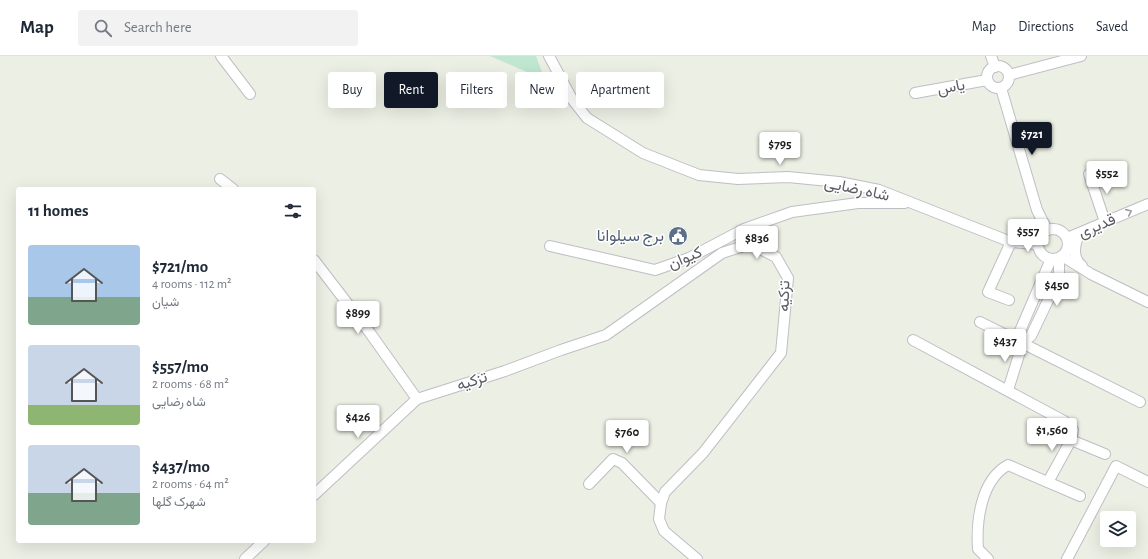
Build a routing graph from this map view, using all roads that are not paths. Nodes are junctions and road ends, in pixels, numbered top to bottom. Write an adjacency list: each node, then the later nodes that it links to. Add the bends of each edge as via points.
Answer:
1 (221, 56): 9 (street)
2 (549, 56): 14 (street, شاه رضایی, via 572,99 587,118 643,153 699,175 738,179 788,177 839,182 879,190)
3 (991, 56): 5 (street)
4 (1081, 56): 6 (street)
5 (995, 67): 6 (street, via 1002,67); 7 (street, via 990,70)
6 (1009, 75): 8 (street, via 1007,85)
7 (987, 80): 8 (street, via 994,88); 10 (street, یاس)
8 (1001, 88): 17 (street, via 1037,210)
9 (250, 94)
10 (915, 94)
11 (1089, 174): 16 (street)
12 (220, 179): 13 (street)
13 (230, 187)
14 (911, 203): 20 (street, شاه رضایی); 22 (street, کیوان, via 858,203 792,212 744,229 689,258 655,270)
15 (1148, 204): 16 (street, قدیری, one-way to 15)
16 (1105, 222): 18 (street, قدیری)
17 (1047, 230): 19 (street, via 1057,229); 21 (street, via 1040,236)
18 (1080, 234): 19 (street, قدیری); 25 (street, via 1075,247 1076,259)
19 (1067, 238): 23 (street, via 1068,248)
20 (1011, 242): 21 (street, شاه رضایی); 27 (street, via 988,292)
21 (1037, 244): 23 (street, via 1040,253)
22 (550, 246)
23 (1057, 258): 25 (street); 30 (street, via 1020,331)
24 (316, 263): 32 (street)
25 (1090, 274): 26 (street)
26 (1146, 298)
27 (1009, 300)
28 (980, 322): 30 (street)
29 (913, 340): 31 (street)
30 (1023, 342): 31 (street); 33 (street)
31 (1008, 390): 34 (street, via 1064,421 1073,430)
32 (416, 399): 39 (street); 41 (street, تزکیه, via 506,371 606,335 722,253 750,244 776,258 788,278 781,353 703,453 665,492)
33 (1140, 402)
34 (1071, 440): 35 (street); 36 (street)
35 (1105, 454)
36 (1048, 482): 40 (street); 45 (street, via 1008,465 998,470 992,478 978,513 978,549)
37 (1148, 482): 46 (street, via 1116,466)
38 (588, 484): 41 (street, via 614,459 622,463)
39 (316, 493)
40 (1080, 496)
41 (661, 502): 44 (street, تزکیه, via 659,519 664,531)
42 (262, 543): 43 (street)
43 (244, 559)
44 (696, 559)
45 (988, 559)
46 (1067, 559)

